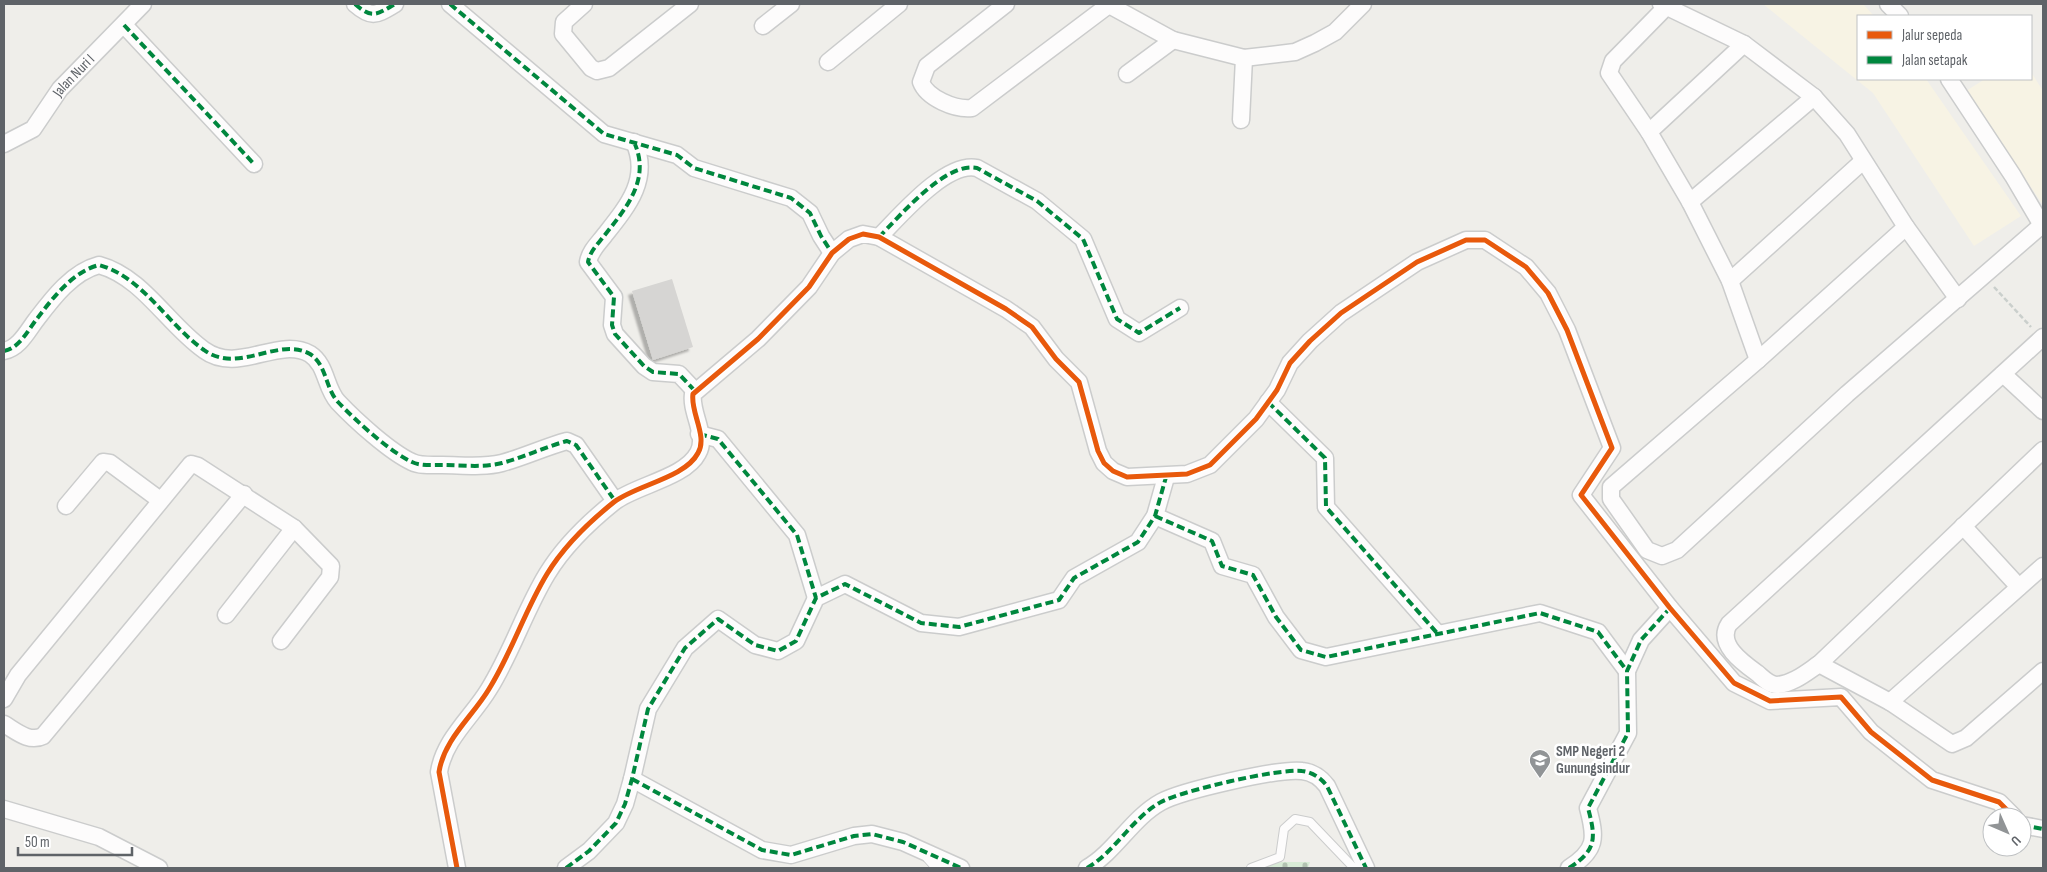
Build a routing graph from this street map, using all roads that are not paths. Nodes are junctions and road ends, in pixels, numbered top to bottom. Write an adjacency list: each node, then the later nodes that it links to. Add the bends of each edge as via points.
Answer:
1 (143, 4): 15 (street, Jalan Nuri I)
2 (355, 4): 3 (street, via 366,14 373,15)
3 (394, 4)
4 (450, 4): 26 (street, via 604,134)
5 (584, 4): 6 (street, via 564,22 563,34 591,68 599,71 609,68)
6 (690, 4)
7 (791, 4): 16 (street)
8 (898, 4): 20 (street)
9 (1006, 4): 10 (street, via 927,66 921,82 923,87 957,109 972,108)
10 (1110, 4): 17 (street)
11 (1363, 4): 19 (street, via 1335,32 1315,43 1295,52)
12 (1888, 4): 14 (street)
13 (1664, 5): 18 (street); 25 (street, via 1608,69)
14 (1899, 15)
15 (124, 25): 27 (street, Jalan Nuri I, via 60,89 33,129); 29 (street)
16 (763, 26)
17 (1173, 40): 19 (street); 21 (street)
18 (1744, 44): 23 (street); 25 (street)
19 (1244, 58): 24 (street)
20 (828, 62)
21 (1127, 74)
22 (1950, 80): 31 (street)
23 (1814, 97): 28 (street, via 1848,134); 30 (street)
24 (1241, 120)
25 (1649, 132): 30 (street)
26 (634, 142): 34 (street, via 677,155 694,168 791,198 810,213); 42 (street, via 640,164 638,185 628,206 591,252 588,262 614,297 612,325 616,334 644,366 658,373 678,374)
27 (4, 144)
28 (1863, 161): 32 (street); 35 (street)
29 (254, 164)
30 (1690, 202): 35 (street)
31 (2043, 226): 36 (street)
32 (1906, 227): 36 (street); 40 (street)
33 (879, 237): 34 (street, via 863,234 849,239); 37 (street, via 948,174 963,167 977,168 1037,202 1083,239 1118,319 1139,333); 47 (street, via 1032,327 1056,359 1079,382 1098,451 1113,471 1127,477)
34 (832, 253): 42 (street, via 809,287 758,339)
35 (1730, 281): 40 (street)
36 (1958, 299): 40 (street, via 1847,394 1677,550 1666,556 1652,553 1610,499 1611,487)
37 (1180, 308)
38 (2043, 338): 41 (street)
39 (4, 352): 50 (street, via 18,345 44,309 72,280 83,271 99,265 138,288 186,336 214,357 241,359 294,350 308,354 322,367 337,401 365,427 412,462 463,466 501,463 566,441 576,445)
40 (1758, 360)
41 (2004, 374): 44 (street); 62 (street, via 1726,628 1726,638 1738,659 1770,683 1778,685 1797,679)
42 (695, 391): 45 (street, via 692,404)
43 (1268, 402): 47 (street, via 1210,465 1187,474); 58 (street, via 1290,363 1310,341 1363,296 1432,254 1466,240 1485,240 1526,267 1548,293 1567,330 1612,448 1581,495); 60 (street, via 1325,458 1326,507)
44 (2043, 411)
45 (699, 434): 50 (street, via 701,447 685,467); 57 (street, via 718,439 797,535)
46 (2043, 450): 53 (street)
47 (1166, 476): 52 (street)
48 (244, 494): 49 (street, via 190,464); 54 (street); 67 (street, via 43,736 28,738)
49 (160, 500): 51 (street, via 110,463 103,462); 65 (street, via 18,675)
50 (615, 501): 73 (street, via 559,557 489,689 445,748 439,772)
51 (66, 506)
52 (1154, 516): 57 (street, via 1138,542 1074,578 1059,600 959,626 921,623 845,584); 60 (street, via 1212,541 1222,566 1253,575 1276,617 1301,650 1326,657)
53 (1963, 526): 56 (street); 62 (street)
54 (294, 528): 59 (street); 61 (street, via 328,562 332,571)
55 (2043, 566): 56 (street)
56 (2019, 587): 66 (street)
57 (816, 598): 68 (street, via 796,641 778,651 755,645 718,619 685,648 648,709)
58 (1670, 608): 63 (street, via 1640,640); 69 (street, via 1734,683 1770,701 1841,697 1871,732 1932,780 1999,802)
59 (226, 615)
60 (1437, 633): 63 (street, via 1540,613 1598,632)
61 (282, 641)
62 (1819, 664): 66 (street)
63 (1627, 671): 81 (street, via 1628,732 1588,808 1595,832 1593,843 1588,854)
64 (2043, 672): 66 (street, via 1957,744 1945,741)
65 (4, 699)
66 (1890, 702)
67 (4, 724)
68 (632, 780): 71 (street, via 762,850 791,855 854,836 872,834); 74 (street, via 616,823 589,851)
69 (2004, 807)
70 (4, 809): 72 (street, via 99,837)
71 (919, 849): 75 (lane); 76 (street)
72 (159, 868)
73 (457, 868)
74 (566, 868)
75 (936, 868)
76 (961, 868)
77 (1087, 868): 80 (street, via 1160,802 1197,789 1286,771 1302,771 1322,780 1327,786)
78 (1251, 868): 79 (lane, via 1280,857 1284,828 1295,819 1310,822)
79 (1354, 868)
80 (1366, 868)
81 (1569, 868)

